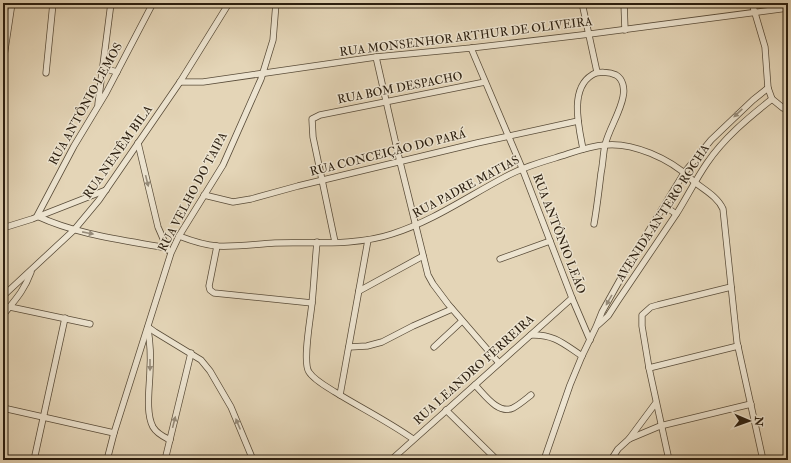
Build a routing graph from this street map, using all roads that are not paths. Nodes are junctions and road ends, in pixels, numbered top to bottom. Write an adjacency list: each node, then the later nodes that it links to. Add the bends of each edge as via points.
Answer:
1 (12, 3): 16 (street)
2 (53, 3): 20 (street)
3 (110, 3): 17 (street)
4 (153, 3): 18 (street, RUA ANTÔNIO LEMOS)
5 (229, 3): 22 (street, RUA NENÊM BILA)
6 (276, 3): 21 (street, RUA VELHO DO TAIPA, via 273,40)
7 (582, 3): 13 (street)
8 (624, 3): 12 (street)
9 (752, 3): 11 (street)
10 (788, 8): 11 (street, RUA MONSENHOR ARTHUR DE OLIVEIRA)
11 (755, 12): 12 (street, RUA MONSENHOR ARTHUR DE OLIVEIRA); 24 (street, via 765,47)
12 (625, 30): 13 (street, RUA MONSENHOR ARTHUR DE OLIVEIRA)
13 (590, 34): 14 (street, RUA MONSENHOR ARTHUR DE OLIVEIRA); 19 (street)
14 (471, 48): 15 (street, RUA MONSENHOR ARTHUR DE OLIVEIRA); 23 (street, RUA ANTÔNIO LEÃO)
15 (376, 57): 21 (street, RUA MONSENHOR ARTHUR DE OLIVEIRA); 26 (street)
16 (3, 63)
17 (103, 68): 18 (street); 27 (street)
18 (117, 72): 27 (street, RUA ANTÔNIO LEMOS)
19 (597, 72): 29 (street, via 590,75 580,91 577,102); 33 (street, via 615,74 621,79 624,88)
20 (46, 73)
21 (263, 73): 22 (street, RUA MONSENHOR ARTHUR DE OLIVEIRA, via 203,82); 42 (street, RUA VELHO DO TAIPA, via 223,165)
22 (180, 82): 32 (street, RUA NENÊM BILA)
23 (485, 82): 26 (street, RUA BOM DESPACHO); 30 (street, RUA ANTÔNIO LEÃO)
24 (768, 88): 25 (street); 31 (street, AVENIDA ANTERO ROCHA, one-way to 31)
25 (772, 99): 28 (street); 35 (street, AVENIDA ANTERO ROCHA)
26 (386, 101): 36 (street); 39 (street, RUA BOM DESPACHO, via 312,119)
27 (98, 106): 45 (street, RUA ANTÔNIO LEMOS)
28 (786, 108)
29 (578, 122): 30 (street, RUA CONCEIÇÃO DO PARÁ); 34 (street)
30 (508, 136): 36 (street, RUA CONCEIÇÃO DO PARÁ); 37 (street, RUA ANTÔNIO LEÃO)
31 (711, 140): 35 (street); 38 (street, AVENIDA ANTERO ROCHA)
32 (138, 143): 41 (street, RUA NENÊM BILA); 56 (street, one-way to 56, via 158,227)
33 (605, 145): 34 (street, RUA PADRE MATIAS); 38 (street, RUA PADRE MATIAS, via 630,146 661,158); 46 (street)
34 (583, 149): 37 (street, RUA PADRE MATIAS)
35 (718, 149): 40 (street, AVENIDA ANTERO ROCHA)
36 (400, 162): 39 (street, RUA CONCEIÇÃO DO PARÁ); 47 (street)
37 (522, 168): 47 (street, RUA PADRE MATIAS); 52 (street, RUA ANTÔNIO LEÃO)
38 (684, 173): 40 (street, RUA PADRE MATIAS); 43 (street, AVENIDA ANTERO ROCHA)
39 (322, 181): 42 (street, RUA CONCEIÇÃO DO PARÁ, via 233,202); 54 (street)
40 (694, 182): 44 (street, AVENIDA ANTERO ROCHA); 61 (street, RUA PADRE MATIAS, via 720,202 723,209)
41 (106, 190): 45 (street); 49 (street, RUA NENÊM BILA)
42 (204, 195): 50 (street, RUA VELHO DO TAIPA)
43 (665, 206): 44 (street); 73 (street, AVENIDA ANTERO ROCHA, one-way to 73, via 605,305)
44 (676, 214): 73 (street, AVENIDA ANTERO ROCHA, via 608,316)
45 (37, 216): 48 (street); 49 (street)
46 (594, 224)
47 (415, 226): 51 (street, RUA PADRE MATIAS); 58 (street)
48 (3, 228)
49 (74, 230): 56 (street, one-way to 56); 60 (street, RUA NENÊM BILA)
50 (180, 236): 55 (street, RUA PADRE MATIAS); 57 (street, RUA VELHO DO TAIPA)
51 (368, 240): 54 (street, RUA PADRE MATIAS); 62 (street)
52 (550, 241): 59 (street); 64 (street, RUA ANTÔNIO LEÃO)
53 (317, 242): 54 (street, RUA PADRE MATIAS); 55 (street, RUA PADRE MATIAS); 65 (street)
54 (335, 242)
55 (217, 246): 65 (street, via 209,280 210,290 214,293)
56 (167, 248): 57 (street)
57 (171, 253): 72 (street, RUA VELHO DO TAIPA)
58 (422, 256): 62 (street); 67 (street, via 433,284)
59 (500, 259)
60 (31, 271): 63 (street, RUA NENÊM BILA); 66 (street, via 19,297)
61 (731, 287): 76 (street, RUA PADRE MATIAS); 82 (street, via 651,307 642,315)
62 (359, 291): 77 (street)
63 (3, 296)
64 (572, 298): 74 (street, RUA LEANDRO FERREIRA); 75 (street, RUA ANTÔNIO LEÃO)
65 (312, 303): 84 (street, via 307,349 308,370 318,381)
66 (10, 307): 68 (street); 69 (street)
67 (452, 309): 70 (street); 77 (street, via 382,342)
68 (3, 315)
69 (65, 318): 71 (street); 90 (street)
70 (462, 321): 78 (street); 81 (street)
71 (90, 324)
72 (148, 327): 79 (street); 92 (street, RUA VELHO DO TAIPA); 94 (street, one-way to 94, via 150,416 153,427 161,436)
73 (596, 327): 75 (street, AVENIDA ANTERO ROCHA)
74 (530, 335): 80 (street, via 548,336); 81 (street, RUA LEANDRO FERREIRA)
75 (590, 340): 80 (street, AVENIDA ANTERO ROCHA)
76 (738, 346): 82 (street); 87 (street, RUA PADRE MATIAS)
77 (349, 347): 84 (street)
78 (434, 347)
79 (191, 353): 94 (street, one-way to 79); 99 (street, one-way to 79, via 231,407 210,370)
80 (582, 356): 102 (street, AVENIDA ANTERO ROCHA)
81 (499, 363): 83 (street, RUA LEANDRO FERREIRA)
82 (648, 368): 86 (street)
83 (475, 385): 85 (street, via 491,402 505,409 512,408); 89 (street, RUA LEANDRO FERREIRA)
84 (340, 395): 95 (street)
85 (531, 395)
86 (655, 404): 91 (street); 93 (street)
87 (750, 404): 91 (street); 105 (street, RUA PADRE MATIAS)
88 (3, 408): 90 (street)
89 (446, 410): 95 (street, RUA LEANDRO FERREIRA); 101 (street)
90 (44, 417): 92 (street); 96 (street)
91 (660, 426): 93 (street); 104 (street)
92 (114, 433): 97 (street, RUA VELHO DO TAIPA)
93 (629, 439): 103 (street)
94 (170, 440): 98 (street)
95 (413, 440): 100 (street, RUA LEANDRO FERREIRA)
96 (34, 460)
97 (107, 460)
98 (165, 460)
99 (253, 460)
100 (391, 460)
101 (497, 460)
102 (544, 460)
103 (611, 460)
104 (669, 460)
105 (763, 460)

